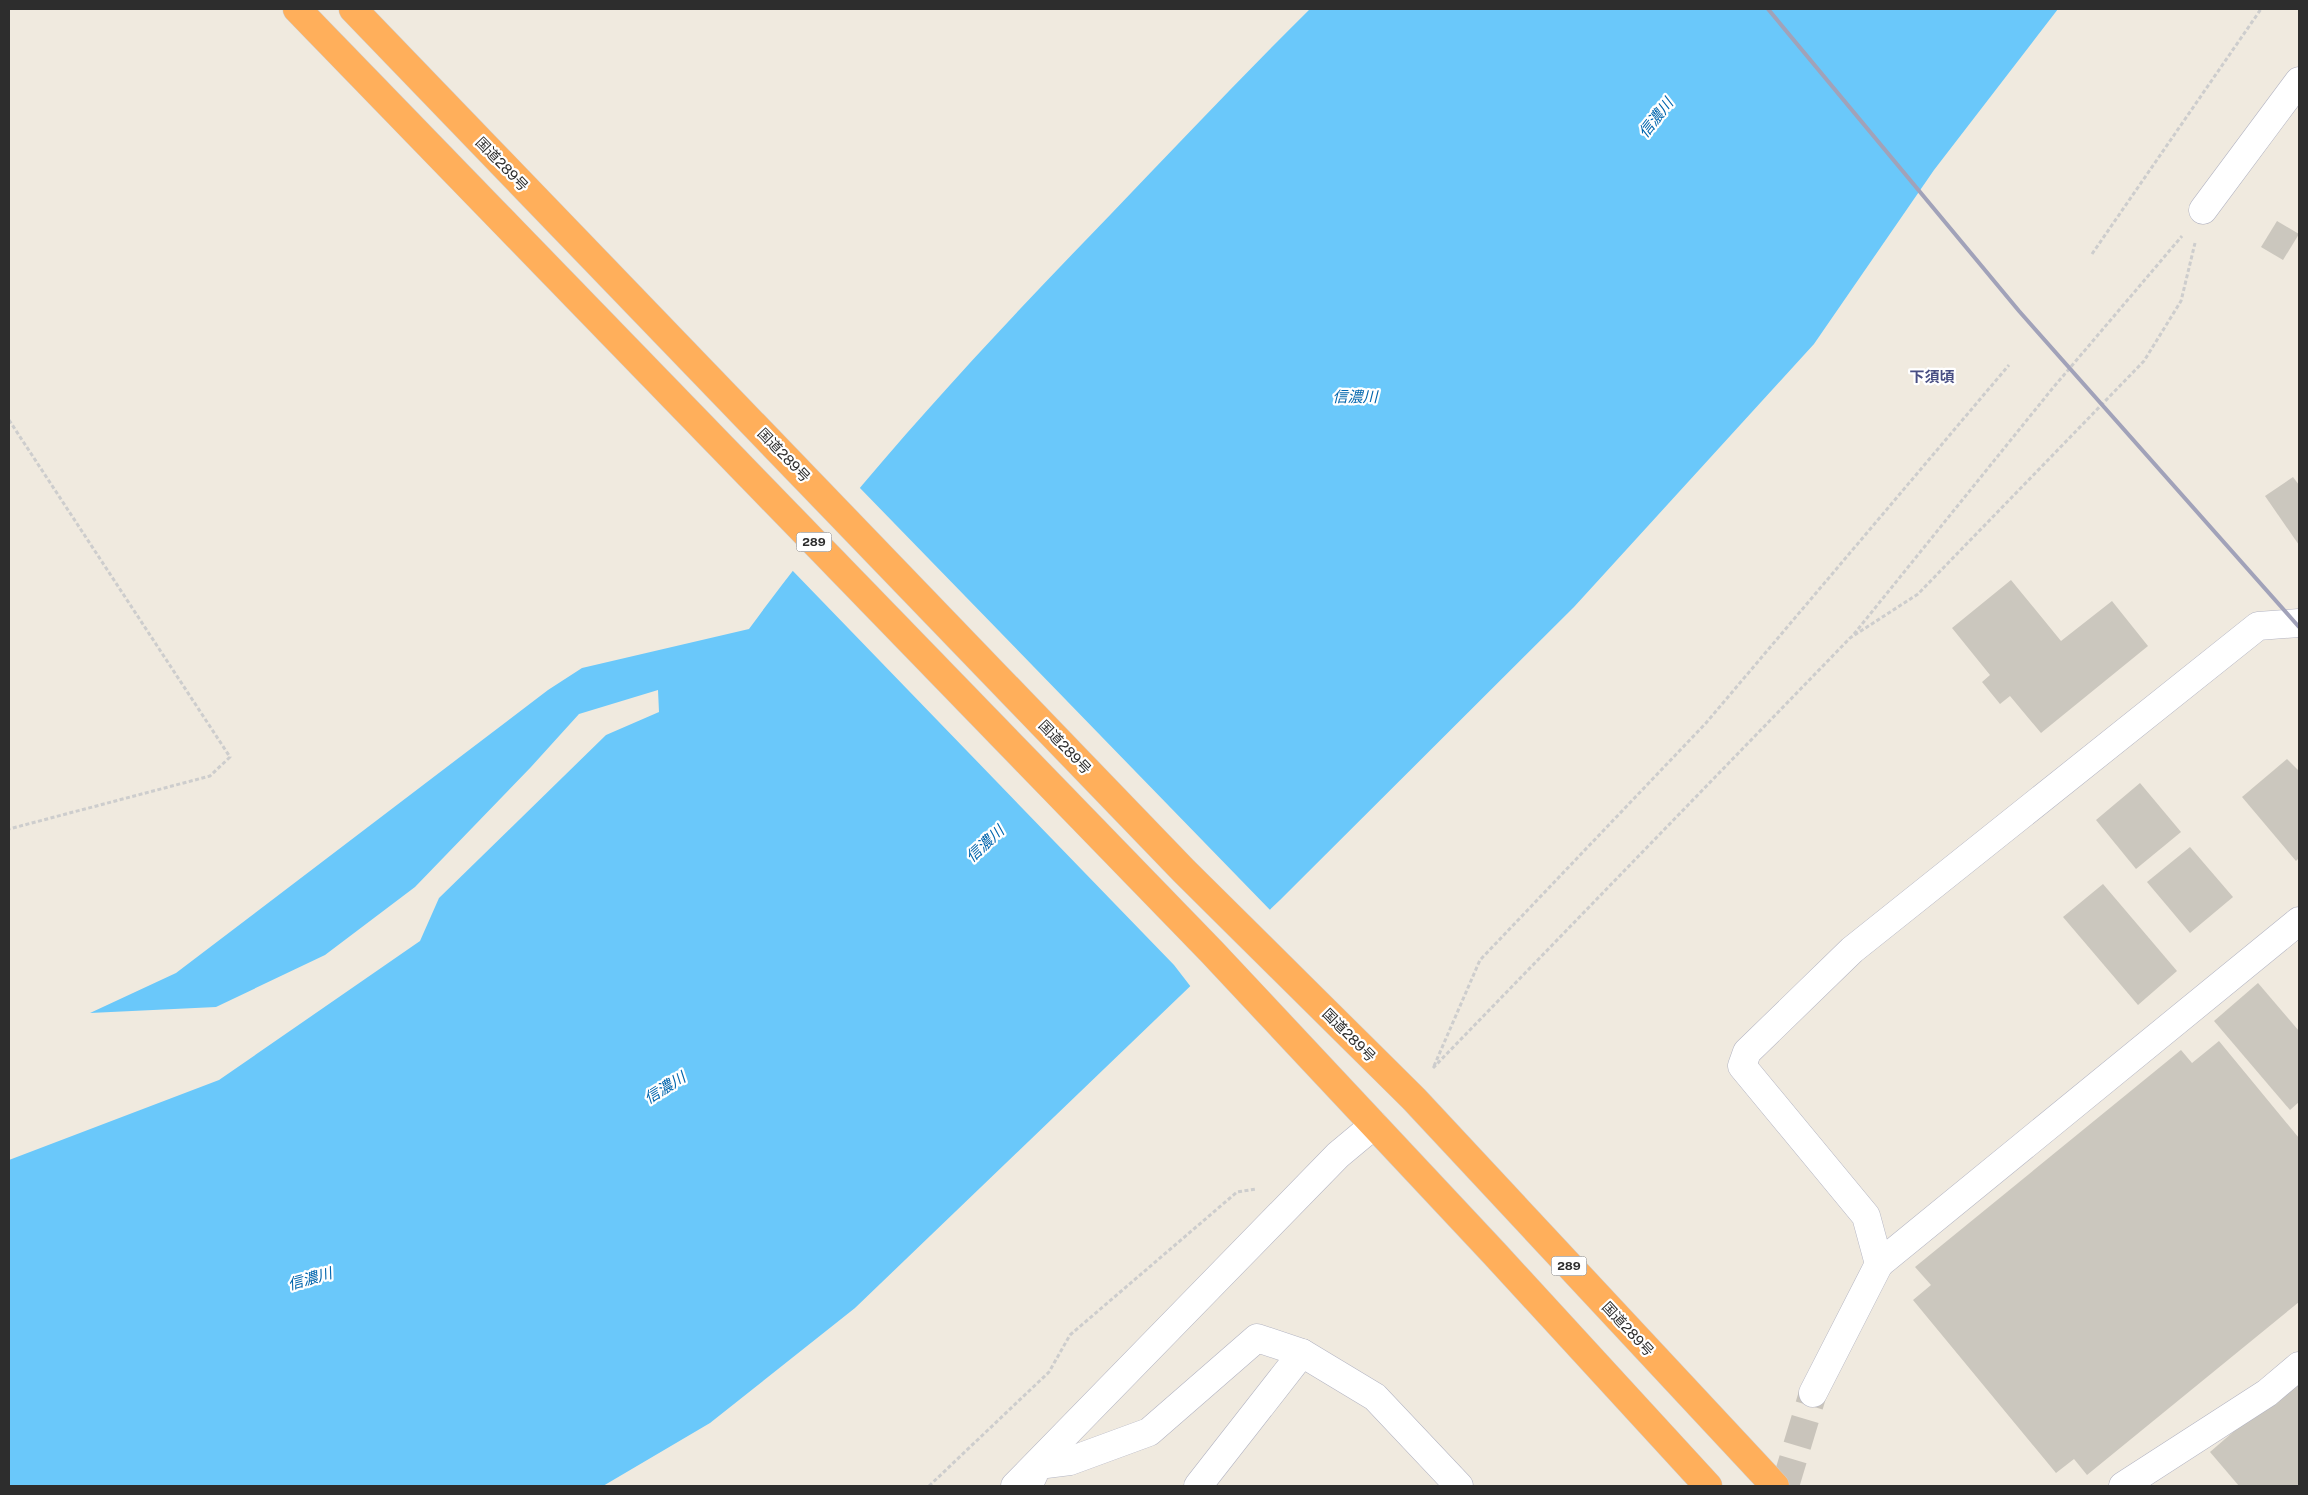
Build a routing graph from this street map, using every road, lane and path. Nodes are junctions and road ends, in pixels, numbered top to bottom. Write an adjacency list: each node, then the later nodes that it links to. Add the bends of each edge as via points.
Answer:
1 (297, 9): 15 (highway, 289, via 1211,951)
2 (353, 9): 14 (highway, 国道289号 / 289, via 1198,885)
3 (2261, 9): 6 (path)
4 (2299, 81): 5 (street)
5 (2203, 210): 10 (path, via 2052,389); 10 (path, via 2181,302 2144,361 1918,594)
6 (2092, 254)
7 (2009, 365): 13 (path, via 1706,722 1480,960)
8 (9, 420): 11 (path, via 230,756 210,776)
9 (2299, 624): 17 (street, via 2258,626 1852,950 1747,1052 1742,1066 1866,1216)
10 (1850, 638): 13 (path)
11 (9, 829)
12 (2299, 921): 17 (street)
13 (1433, 1068): 14 (path)
14 (1414, 1100): 27 (highway, 国道289号 / 289)
15 (1374, 1125): 21 (street, via 1338,1155); 26 (highway, 289)
16 (1257, 1189): 22 (path, via 1237,1192 1070,1335 1049,1372)
17 (1879, 1264): 20 (street)
18 (1302, 1353): 21 (street, via 1258,1338 1149,1432); 24 (street); 25 (street, via 1375,1397)
19 (2299, 1366): 28 (street, via 2267,1393)
20 (1813, 1393)
21 (1034, 1475): 23 (street)
22 (929, 1486)
23 (1015, 1486)
24 (1198, 1486)
25 (1459, 1486)
26 (1708, 1486)
27 (1775, 1486)
28 (2123, 1486)

